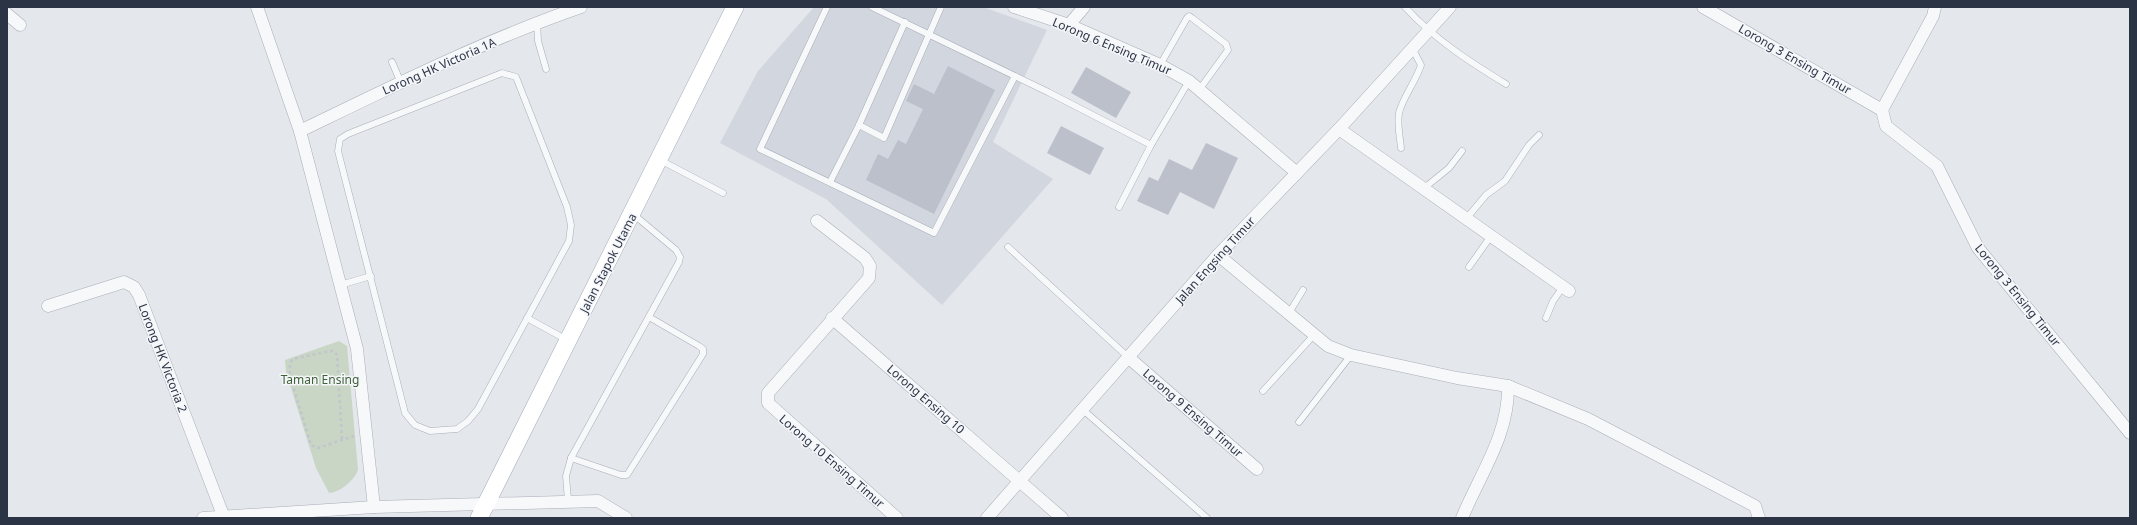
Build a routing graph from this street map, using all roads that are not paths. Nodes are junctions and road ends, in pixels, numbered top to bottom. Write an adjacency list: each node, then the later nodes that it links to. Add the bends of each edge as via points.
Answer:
1 (256, 7): 32 (street)
2 (581, 7): 14 (street, Lorong HK Victoria 1A)
3 (735, 7): 37 (main road, Jalan Stapok Utama)
4 (827, 7): 39 (lane, via 760,149)
5 (872, 7): 15 (lane)
6 (941, 7): 19 (lane)
7 (1014, 7): 17 (street, Lorong 6 Ensing Timur)
8 (1084, 7): 17 (street)
9 (1404, 7): 18 (lane)
10 (1450, 7): 18 (street, Jalan Engsing Timur)
11 (1703, 7): 29 (street, Lorong 3 Ensing Timur)
12 (1935, 7): 29 (street, via 1933,16)
13 (7, 14): 16 (street)
14 (536, 22): 23 (lane); 26 (street, Lorong HK Victoria 1A)
15 (905, 22): 19 (lane); 30 (lane)
16 (20, 25)
17 (1069, 25): 22 (street, Lorong 6 Ensing Timur)
18 (1428, 31): 20 (street, Jalan Engsing Timur); 27 (lane)
19 (928, 33): 24 (lane); 30 (lane, via 884,138)
20 (1412, 48): 31 (street, Jalan Engsing Timur); 35 (lane, via 1421,65 1399,114)
21 (392, 62): 26 (lane)
22 (1160, 65): 25 (street, Lorong 6 Ensing Timur); 28 (lane, via 1189,16 1226,44 1228,50)
23 (546, 69)
24 (1015, 76): 34 (lane); 39 (lane, via 934,233)
25 (1189, 81): 28 (street, Lorong 6 Ensing Timur); 34 (lane)
26 (401, 83): 32 (street, Lorong HK Victoria 1A)
27 (1506, 84)
28 (1199, 90): 38 (street, Lorong 6 Ensing Timur)
29 (1882, 110): 68 (street, Lorong 3 Ensing Timur, via 1886,126 1937,166 1978,248)
30 (858, 125): 39 (lane)
31 (1338, 129): 38 (street, Jalan Engsing Timur); 40 (street)
32 (300, 132): 51 (street)
33 (1539, 136): 44 (lane, via 1529,145 1505,180 1486,195)
34 (1151, 145): 42 (lane)
35 (1401, 148)
36 (1462, 151): 40 (lane, via 1449,168)
37 (658, 159): 41 (lane); 43 (main road, Jalan Stapok Utama)
38 (1297, 173): 48 (street, Jalan Engsing Timur)
39 (830, 182)
40 (1423, 189): 44 (street)
41 (723, 193)
42 (1119, 208)
43 (633, 214): 56 (lane, via 676,250 680,257); 61 (main road, Jalan Stapok Utama)
44 (1466, 219): 46 (street)
45 (817, 220): 58 (street, via 865,258 870,266 870,278)
46 (1491, 236): 49 (lane); 52 (street)
47 (1008, 247): 63 (lane)
48 (1218, 255): 55 (street); 63 (street, Jalan Engsing Timur)
49 (1470, 266)
50 (371, 276): 51 (lane); 57 (lane, via 405,413 415,425 430,431 457,429 468,421 478,409); 57 (lane, via 338,151 340,139 502,73 516,77 567,207 571,225 569,241)
51 (340, 285): 73 (street, via 357,349)
52 (1566, 289): 59 (lane, via 1553,301)
53 (1303, 290): 55 (lane)
54 (48, 306): 75 (street, Lorong HK Victoria 2, via 124,282 134,287)
55 (1289, 313): 60 (street)
56 (649, 317): 69 (lane); 69 (lane, via 700,346 703,354 627,475)
57 (527, 318): 61 (lane)
58 (832, 318): 71 (street, Lorong Ensing 10); 78 (street, Lorong 10 Ensing Timur, via 768,393 768,403)
59 (1546, 318)
60 (1314, 335): 62 (street, via 1328,346); 65 (lane)
61 (569, 341): 74 (main road, Jalan Stapok Utama)
62 (1351, 355): 64 (street, via 1457,378); 67 (lane)
63 (1128, 357): 66 (street, Jalan Engsing Timur); 70 (street, Lorong 9 Ensing Timur)
64 (1508, 386): 82 (street, via 1508,403 1500,438); 83 (street, via 1588,419 1755,506)
65 (1263, 391)
66 (1082, 409): 71 (street, Jalan Engsing Timur); 81 (lane)
67 (1299, 422)
68 (2130, 433)
69 (571, 458): 72 (lane, via 566,476)
70 (1257, 469)
71 (1019, 481): 79 (street, Jalan Engsing Timur); 80 (street, Lorong Ensing 10)
72 (568, 500): 74 (street); 77 (street, via 598,501)
73 (374, 507): 74 (street); 75 (street)
74 (482, 511)
75 (223, 515): 76 (street)
76 (203, 518)
77 (626, 518)
78 (897, 518)
79 (986, 518)
80 (1062, 518)
81 (1207, 518)
82 (1462, 518)
83 (1759, 518)

